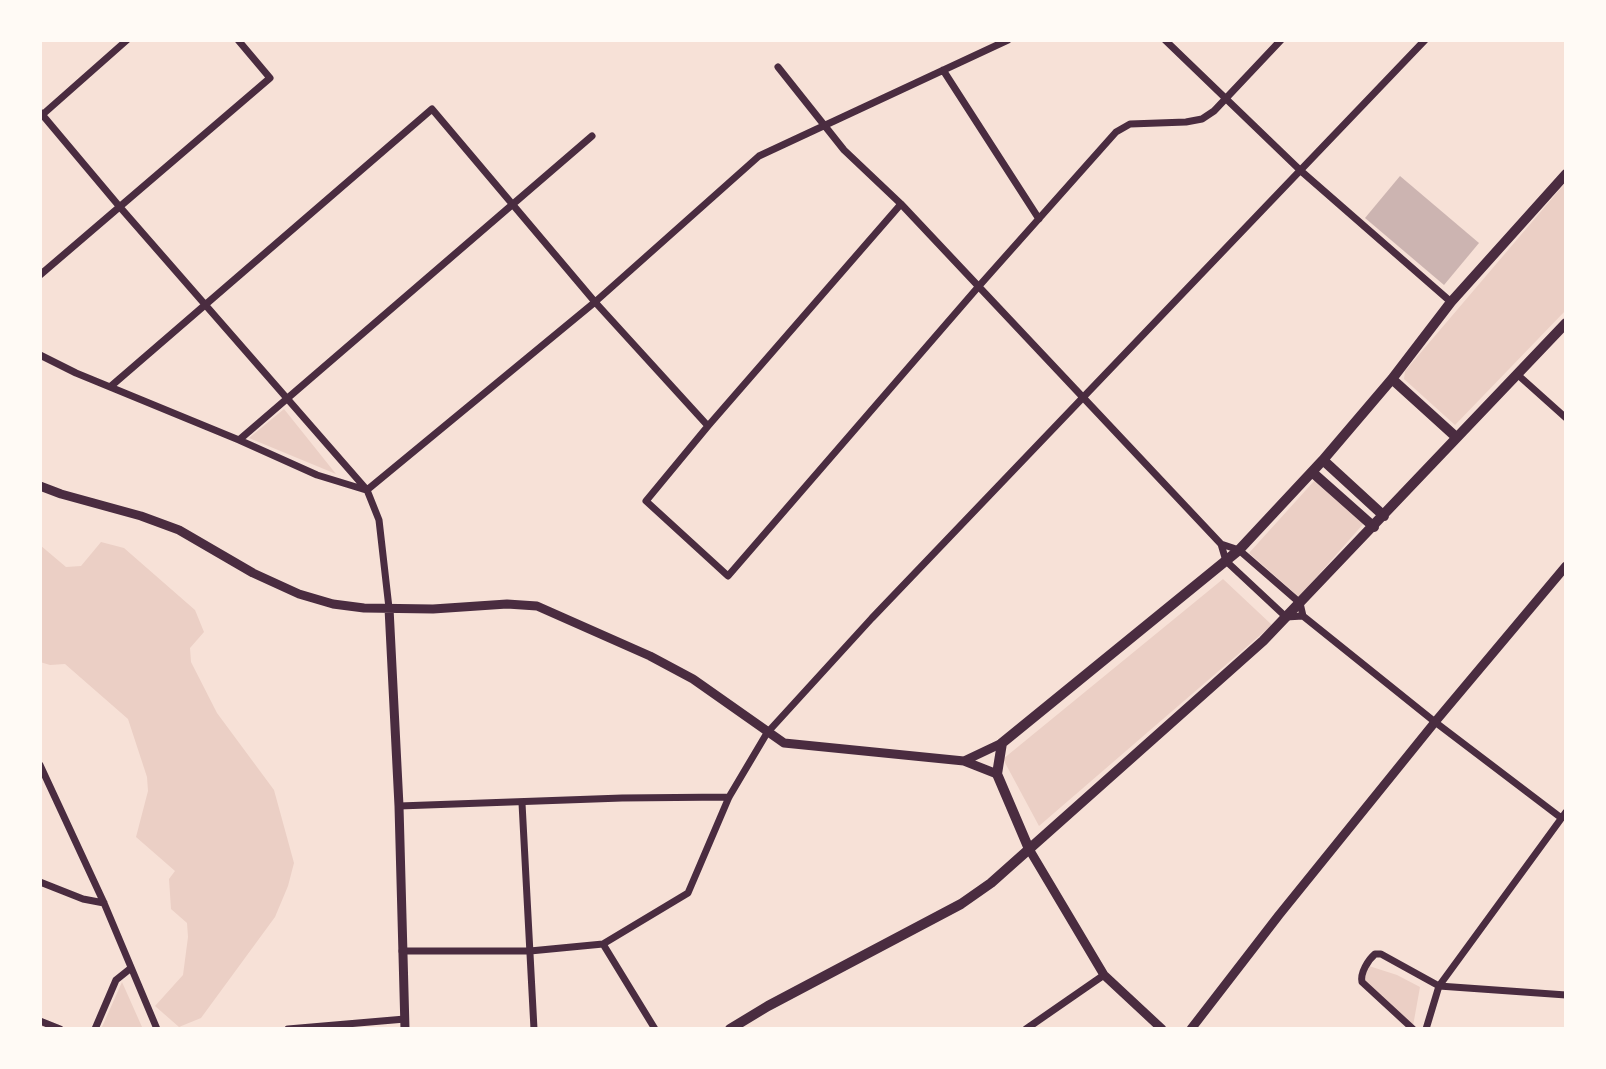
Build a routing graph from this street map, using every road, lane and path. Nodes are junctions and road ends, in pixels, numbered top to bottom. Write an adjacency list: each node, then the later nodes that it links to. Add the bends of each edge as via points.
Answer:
1 (127, 40): 10 (street)
2 (238, 40): 17 (street, via 270,78)
3 (1008, 40): 8 (street)
4 (1165, 40): 9 (street)
5 (1281, 40): 9 (street)
6 (1425, 40): 13 (street)
7 (778, 67): 11 (street)
8 (943, 70): 11 (street); 18 (street)
9 (1226, 100): 13 (street); 18 (street, via 1202,119 1130,124 1116,132)
10 (41, 114): 17 (street)
11 (824, 126): 16 (street); 21 (street, via 759,156)
12 (592, 136): 15 (street)
13 (1301, 171): 22 (street); 29 (street)
14 (1566, 174): 22 (main road)
15 (511, 204): 21 (street); 23 (street, via 432,109); 30 (street)
16 (901, 204): 20 (street); 32 (street)
17 (119, 206): 19 (street); 23 (street)
18 (1039, 219): 20 (street)
19 (40, 275)
20 (979, 286): 29 (street); 32 (street, via 728,576 646,501)
21 (595, 302): 32 (street); 38 (street)
22 (1451, 302): 27 (main road)
23 (206, 305): 28 (street); 30 (street)
24 (1566, 323): 26 (main road)
25 (40, 355): 28 (street)
26 (1518, 375): 31 (street); 33 (main road)
27 (1392, 379): 33 (main road); 35 (main road)
28 (110, 387): 34 (street)
29 (1085, 398): 41 (street); 50 (street)
30 (287, 400): 34 (street); 38 (street)
31 (1566, 418)
32 (708, 426)
33 (1456, 437): 39 (main road)
34 (239, 440): 38 (street, via 317,475)
35 (1323, 460): 36 (main road); 39 (main road)
36 (1312, 472): 40 (main road); 42 (main road)
37 (40, 486): 46 (street, via 179,530 299,594 334,604)
38 (367, 490): 46 (street, via 379,520)
39 (1384, 516): 40 (main road)
40 (1374, 527): 45 (main road)
41 (1221, 544): 42 (street); 43 (street)
42 (1239, 550): 43 (main road); 45 (street)
43 (1226, 561): 48 (street); 51 (main road)
44 (1566, 566): 49 (street)
45 (1300, 603): 47 (street); 48 (main road)
46 (389, 608): 50 (street, via 537,606 693,679); 57 (street)
47 (1303, 616): 48 (street); 49 (street)
48 (1286, 617): 59 (main road)
49 (1435, 722): 58 (street); 80 (street)
50 (767, 733): 52 (street, via 784,743); 55 (street)
51 (1002, 743): 52 (street); 54 (main road)
52 (964, 761): 54 (street)
53 (40, 765): 61 (street)
54 (997, 774): 59 (main road)
55 (729, 797): 56 (street); 62 (street, via 688,893)
56 (522, 803): 57 (street); 64 (street)
57 (399, 806): 63 (street)
58 (1563, 815): 67 (street)
59 (1029, 849): 66 (street); 77 (main road, via 961,904)
60 (40, 882): 61 (street)
61 (104, 902): 65 (street)
62 (603, 944): 64 (street); 76 (street)
63 (402, 951): 64 (street); 70 (street)
64 (530, 951): 75 (street)
65 (131, 968): 72 (street, via 116,981); 73 (street)
66 (1104, 975): 78 (street); 79 (street)
67 (1439, 986): 68 (street); 81 (street, via 1381,954 1369,958 1361,977 1365,987); 82 (street)
68 (1566, 995)
69 (40, 1021): 71 (street)
70 (405, 1024): 74 (street)
71 (60, 1029)
72 (95, 1029)
73 (157, 1029)
74 (288, 1029)
75 (534, 1029)
76 (655, 1029)
77 (730, 1029)
78 (1026, 1029)
79 (1162, 1029)
80 (1191, 1029)
81 (1413, 1029)
82 (1426, 1029)

